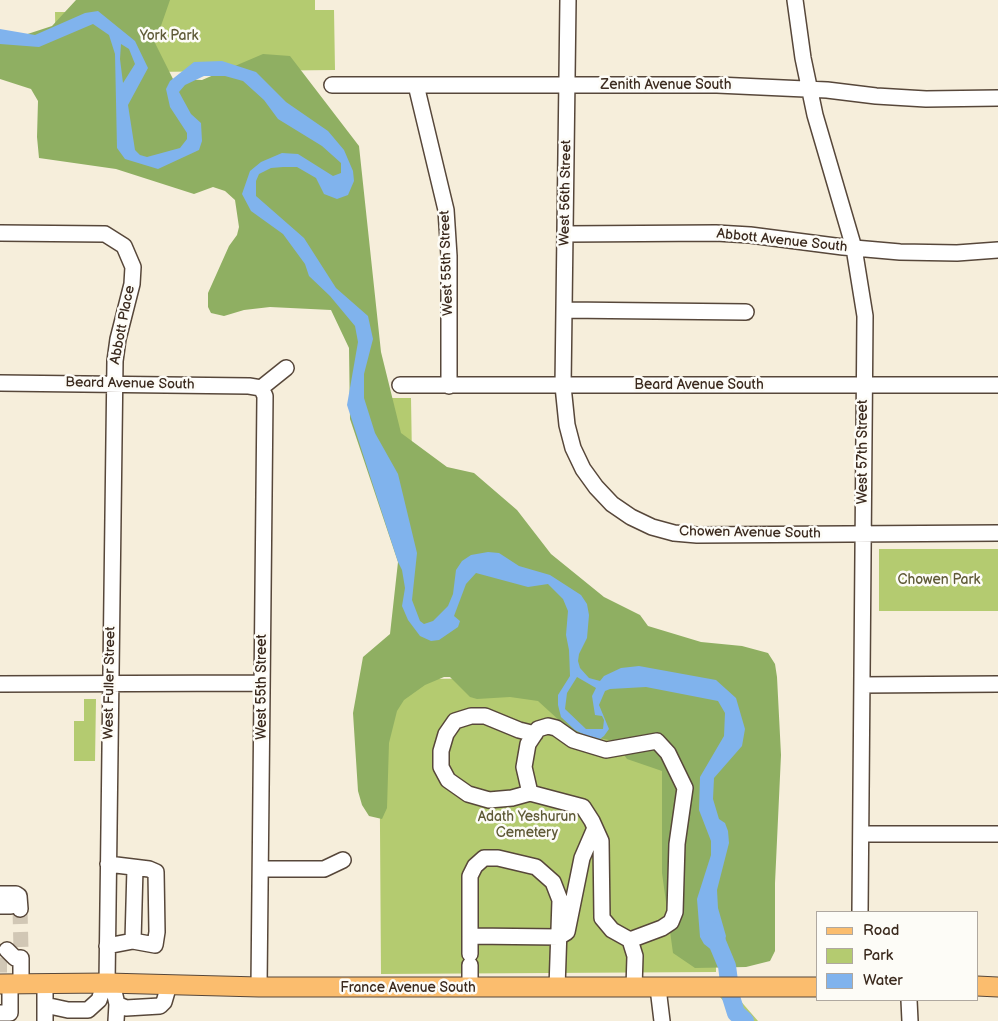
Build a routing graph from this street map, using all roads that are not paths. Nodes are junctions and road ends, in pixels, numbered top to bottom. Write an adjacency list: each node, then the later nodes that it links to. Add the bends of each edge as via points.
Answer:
1 (568, 0): 5 (street, West 56th Street)
2 (795, 0): 6 (street, West 57th Street)
3 (332, 85): 4 (street, Zenith Avenue South)
4 (416, 85): 5 (street, Zenith Avenue South); 20 (street, West 55th Street, via 446,210)
5 (568, 85): 6 (street, Zenith Avenue South); 9 (street, West 56th Street)
6 (809, 89): 7 (street, Zenith Avenue South, via 926,99); 10 (street, West 57th Street)
7 (998, 98)
8 (0, 233): 16 (street, Abbott Place, via 105,234 124,246 132,267 132,284 118,339)
9 (566, 234): 10 (street, Abbott Avenue South, via 724,233); 12 (street, West 56th Street)
10 (854, 248): 11 (street, Abbott Avenue South, via 948,253); 18 (street, West 57th Street, via 866,316)
11 (998, 250)
12 (565, 310): 13 (street); 21 (street, West 56th Street)
13 (746, 312)
14 (286, 368): 22 (street)
15 (0, 383): 16 (street, Beard Avenue South)
16 (114, 384): 22 (street, Beard Avenue South); 28 (street, West Fuller Street)
17 (400, 385): 20 (street, Beard Avenue South)
18 (864, 385): 19 (street, Beard Avenue South); 21 (street, Beard Avenue South); 24 (street, West 57th Street)
19 (998, 385)
20 (449, 386): 21 (street, Beard Avenue South)
21 (563, 386): 24 (street, Chowen Avenue South, via 573,448 583,468 612,504 631,517 652,527 697,535)
22 (260, 388): 25 (street, West 55th Street, via 265,396)
23 (998, 533): 24 (street, Chowen Avenue South)
24 (862, 534): 29 (street, West 57th Street)
25 (262, 682): 28 (street); 38 (street, West 55th Street)
26 (0, 684): 28 (street)
27 (998, 684): 29 (street)
28 (110, 685): 36 (street, West Fuller Street)
29 (862, 685): 33 (street, West 57th Street)
30 (535, 734): 31 (street, via 528,744 524,767); 31 (street, via 485,716 471,716 455,721 446,734 441,751 441,767 448,780 468,794 489,800); 44 (street, via 548,726 573,740 606,750 657,741 668,753 685,788 677,844 675,912 671,922 662,928)
31 (530, 793): 32 (street, via 582,808)
32 (595, 828): 43 (street, via 582,858 567,932); 44 (street, via 601,841 602,918 612,930)
33 (861, 834): 34 (street); 41 (street, West 57th Street)
34 (998, 834)
35 (343, 860): 38 (street, via 324,869)
36 (108, 864): 37 (street); 46 (street, West Fuller Street)
37 (135, 868): 45 (street); 45 (street, via 156,872 157,932 155,944)
38 (261, 870): 54 (street, West 55th Street)
39 (0, 894): 40 (street, via 19,896)
40 (11, 907)
41 (860, 911)
42 (470, 936): 43 (street); 43 (street, via 470,876 484,858 498,858 536,867 553,882 560,900); 56 (street)
43 (559, 937): 57 (street)
44 (630, 940): 58 (street, via 635,956)
45 (133, 941): 46 (street)
46 (107, 946): 49 (street, West Fuller Street)
47 (13, 956): 50 (street)
48 (45, 983): 49 (main road, France Avenue South); 50 (main road, France Avenue South); 62 (street)
49 (108, 983): 51 (main road, France Avenue South); 61 (street); 62 (street, via 99,1000 88,1010)
50 (10, 984): 63 (street, via 10,1013)
51 (169, 985): 54 (main road, France Avenue South); 61 (street, via 160,1006 126,1008)
52 (978, 986): 53 (main road)
53 (998, 986)
54 (259, 987): 56 (main road, France Avenue South)
55 (816, 987): 59 (main road, France Avenue South)
56 (470, 988): 57 (main road, France Avenue South)
57 (557, 988): 58 (main road, France Avenue South)
58 (634, 988): 59 (main road, France Avenue South)
59 (658, 988): 66 (street)
60 (909, 1001): 67 (street)
61 (117, 1004): 65 (street)
62 (45, 1005): 64 (street)
63 (0, 1013)
64 (45, 1021)
65 (116, 1021)
66 (662, 1021)
67 (910, 1021)

